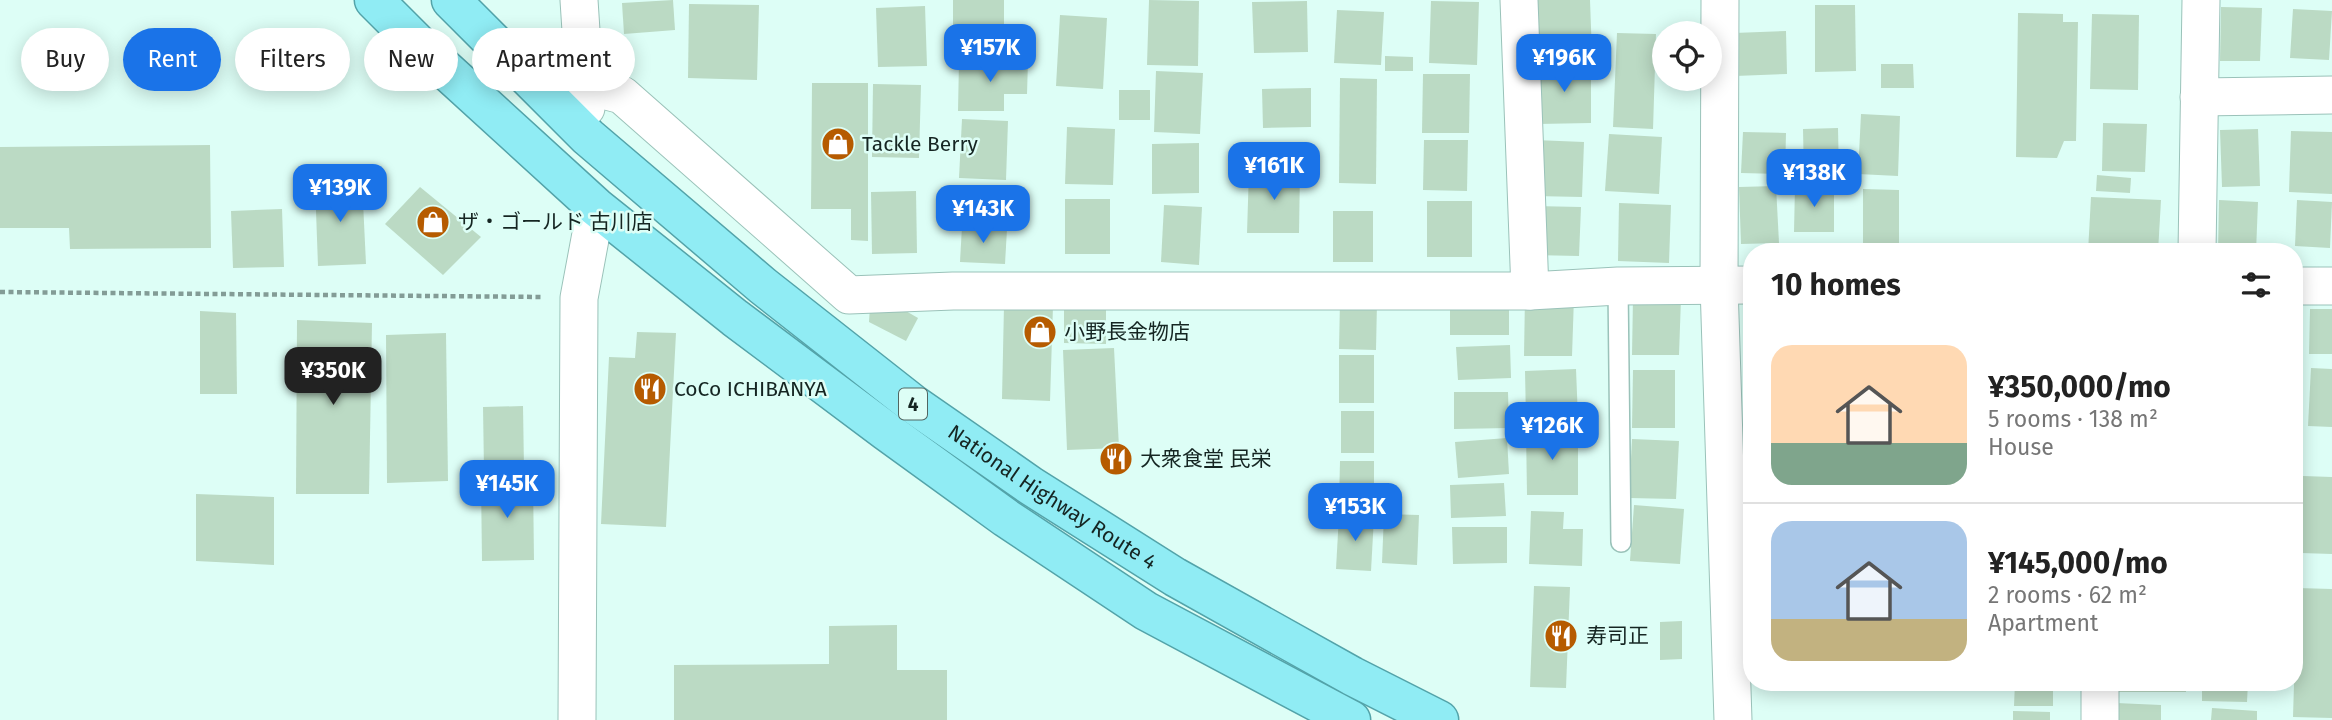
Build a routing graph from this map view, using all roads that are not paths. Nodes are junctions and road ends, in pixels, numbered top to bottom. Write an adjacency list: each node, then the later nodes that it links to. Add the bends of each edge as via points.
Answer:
1 (374, 0): 13 (highway, National Highway Route 4 / 4)
2 (451, 0): 12 (highway, National Highway Route 4 / 4)
3 (579, 0): 7 (street)
4 (1519, 0): 19 (street)
5 (1720, 0): 15 (street)
6 (2201, 0): 11 (street)
7 (581, 28)
8 (584, 91): 12 (street)
9 (607, 91): 19 (street, via 622,95 849,295)
10 (2332, 95): 11 (street)
11 (2199, 97): 14 (street)
12 (588, 137): 24 (highway, National Highway Route 4 / 4, via 913,404 1031,486 1174,577)
13 (596, 207): 22 (street, via 579,298); 23 (highway, National Highway Route 4 / 4, via 746,326 1006,518 1146,611)
14 (2197, 243)
15 (1735, 285): 16 (street); 25 (street)
16 (1618, 286): 19 (street); 20 (lane)
17 (2303, 286): 18 (street)
18 (2332, 286)
19 (1530, 291)
20 (1621, 542)
21 (2100, 691): 26 (street)
22 (577, 720)
23 (1351, 720)
24 (1440, 720)
25 (1733, 720)
26 (2100, 720)

